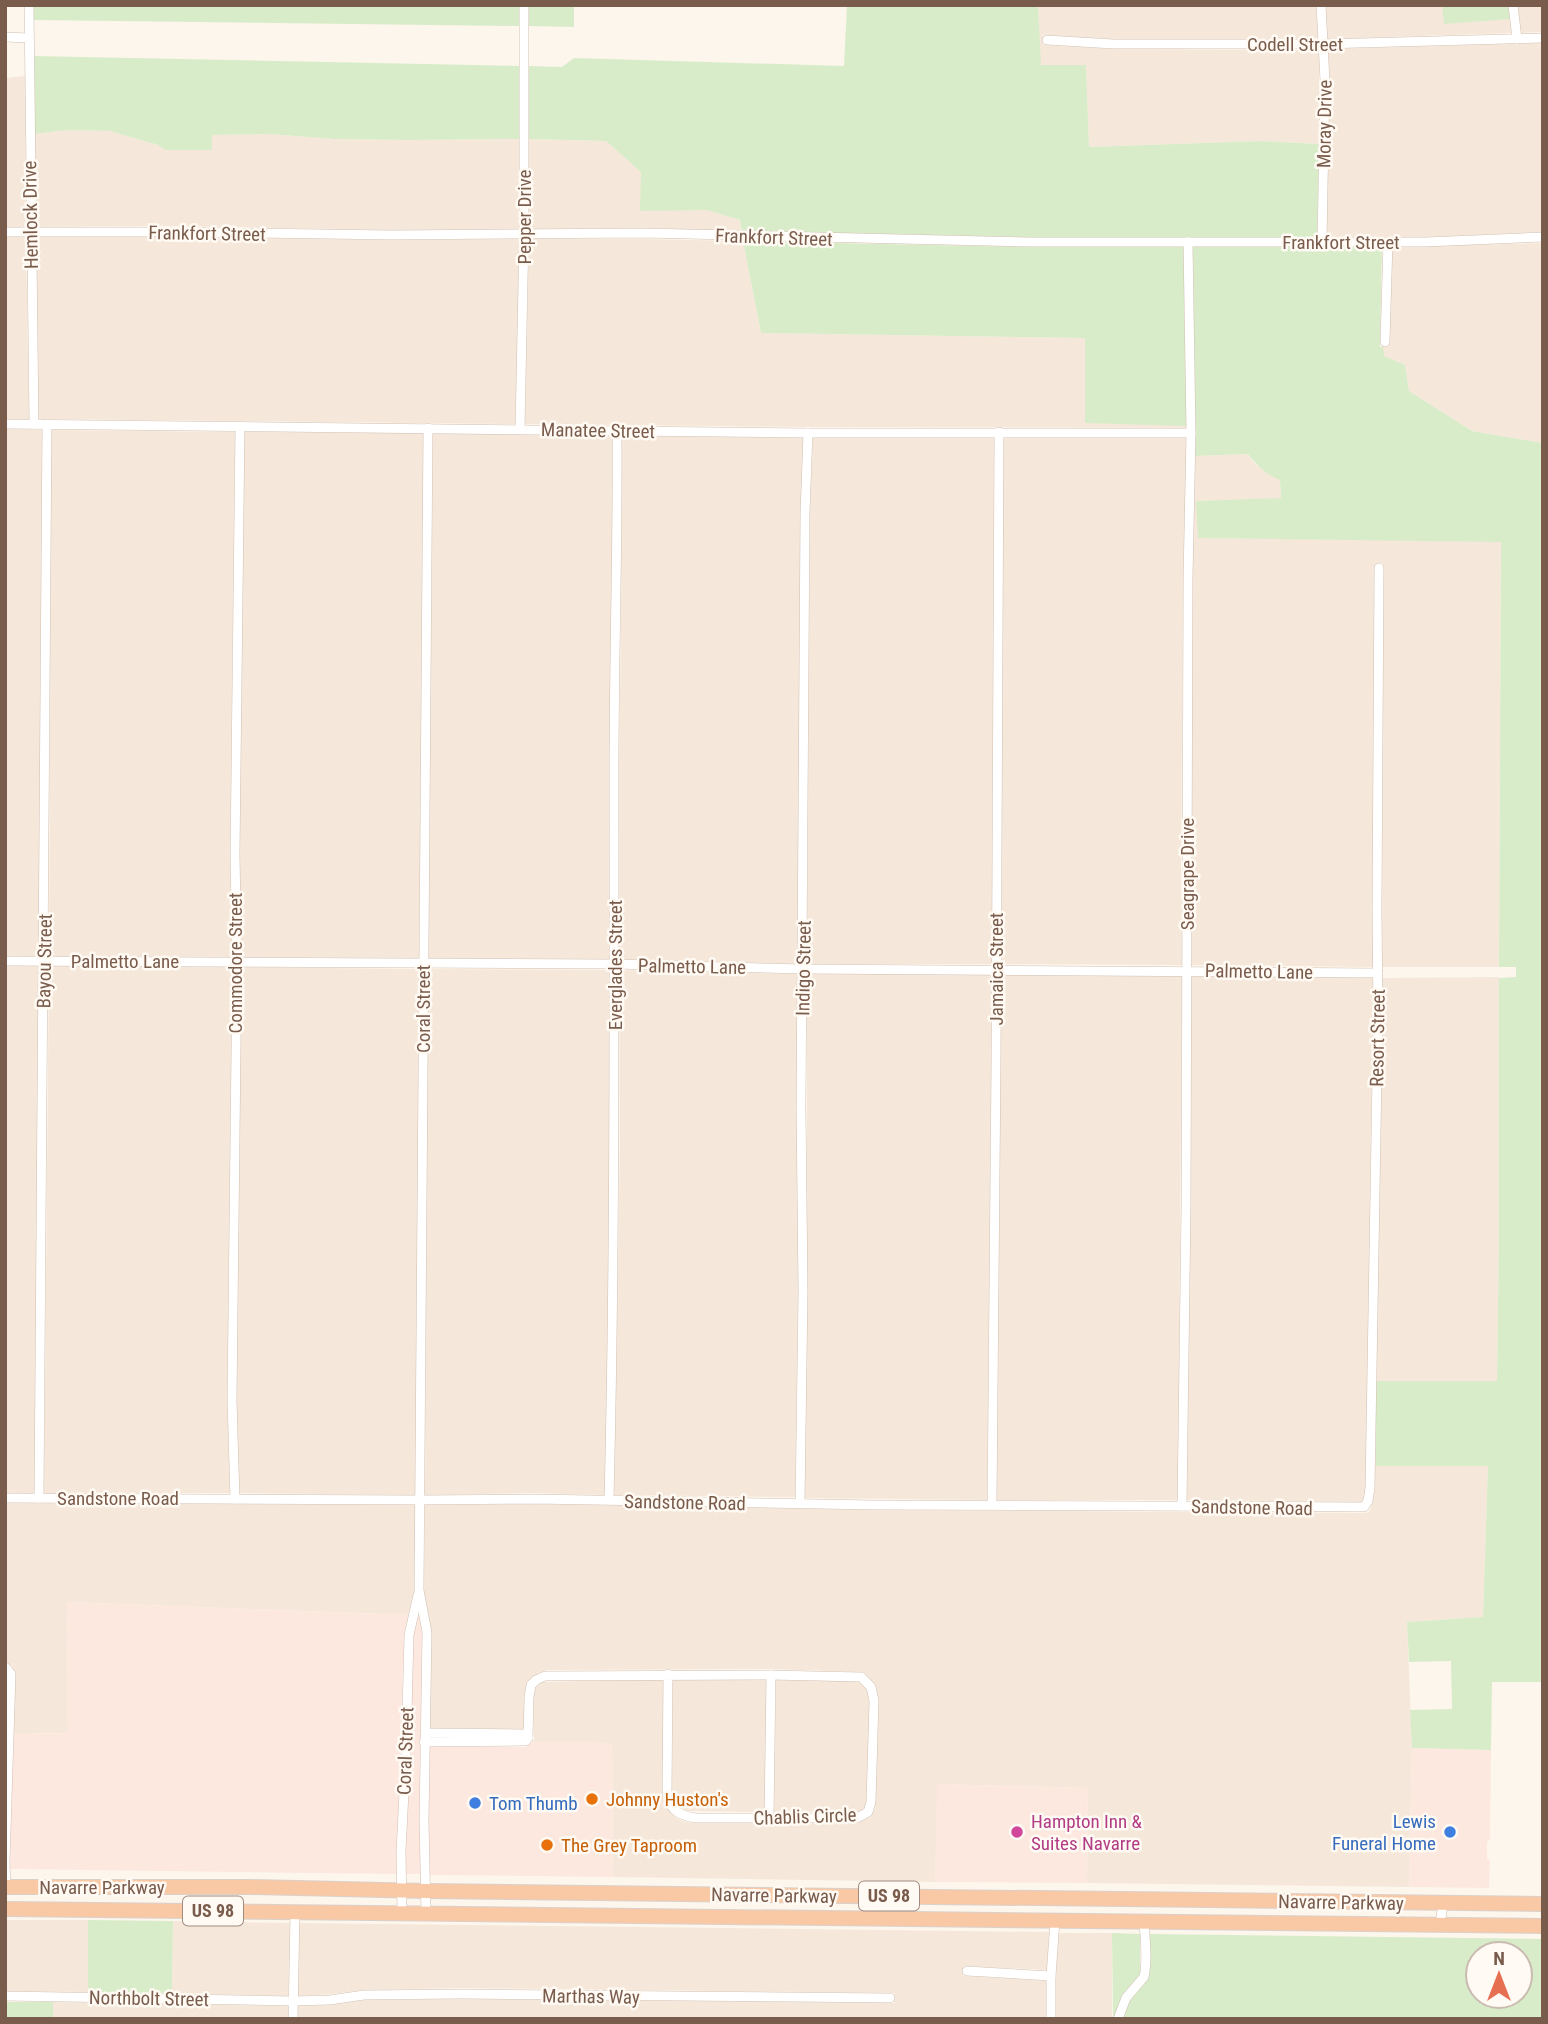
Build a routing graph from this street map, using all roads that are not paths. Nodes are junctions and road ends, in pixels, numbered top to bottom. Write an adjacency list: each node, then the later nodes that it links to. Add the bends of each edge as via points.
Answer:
1 (29, 5): 6 (street, Hemlock Drive)
2 (524, 5): 13 (street, Pepper Drive)
3 (1321, 5): 10 (street, Moray Drive)
4 (1513, 5): 7 (street)
5 (5, 37): 6 (street)
6 (29, 38): 12 (street, Hemlock Drive)
7 (1517, 38): 8 (street, Codell Street); 10 (street, Codell Street)
8 (1543, 38)
9 (1047, 40): 10 (street, Codell Street)
10 (1323, 44): 16 (street, Moray Drive)
11 (5, 232): 12 (street, Frankfort Street)
12 (30, 232): 13 (street, Frankfort Street); 20 (street, Hemlock Drive)
13 (524, 234): 15 (street, Frankfort Street); 24 (street, Pepper Drive)
14 (1543, 237): 17 (street, Frankfort Street)
15 (1188, 242): 16 (street, Frankfort Street); 28 (street, Seagrape Drive)
16 (1322, 242): 17 (street, Frankfort Street)
17 (1388, 242): 18 (street)
18 (1385, 342)
19 (5, 424): 20 (street, Manatee Street)
20 (34, 424): 21 (street, Manatee Street)
21 (47, 424): 22 (street, Manatee Street); 31 (street, Bayou Street)
22 (240, 426): 23 (street, Manatee Street); 32 (street, Commodore Street)
23 (428, 428): 24 (street, Manatee Street); 33 (street, Coral Street)
24 (520, 429): 25 (street, Manatee Street)
25 (617, 430): 27 (street, Manatee Street); 34 (street, Everglades Street)
26 (999, 432): 27 (street, Manatee Street); 28 (street, Manatee Street); 36 (street, Jamaica Street)
27 (808, 433): 35 (street, Indigo Street)
28 (1191, 433): 37 (street, Seagrape Drive)
29 (1379, 568): 38 (street, Resort Street)
30 (5, 961): 31 (street, Palmetto Lane)
31 (44, 961): 32 (street, Palmetto Lane); 40 (street, Bayou Street)
32 (237, 962): 33 (street, Palmetto Lane); 41 (street, Commodore Street)
33 (424, 964): 34 (street, Palmetto Lane); 42 (street, Coral Street)
34 (614, 964): 35 (street, Palmetto Lane); 43 (street, Everglades Street)
35 (803, 969): 36 (street, Palmetto Lane); 44 (street, Indigo Street)
36 (996, 969): 37 (street, Palmetto Lane); 45 (street, Jamaica Street)
37 (1187, 971): 38 (street, Palmetto Lane); 46 (street, Seagrape Drive)
38 (1378, 973): 47 (street, Resort Street, via 1370,1488)
39 (5, 1498): 40 (street, Sandstone Road)
40 (39, 1498): 41 (street, Sandstone Road)
41 (235, 1499): 42 (street, Sandstone Road)
42 (421, 1500): 43 (street, Sandstone Road); 48 (street, Coral Street)
43 (609, 1500): 44 (street, Sandstone Road)
44 (800, 1503): 45 (street, Sandstone Road)
45 (992, 1505): 46 (street, Sandstone Road)
46 (1182, 1506): 47 (street, Sandstone Road)
47 (1364, 1507)
48 (419, 1590): 52 (street, Coral Street, via 427,1632); 58 (street, Coral Street, via 408,1635)
49 (5, 1667): 53 (street, via 11,1674)
50 (668, 1674): 51 (street, Chablis Circle); 52 (street, Chablis Circle, via 540,1677 531,1685 528,1738 525,1734); 54 (street, Chablis Circle, via 667,1795 673,1809 696,1818)
51 (771, 1675): 54 (street); 54 (street, Chablis Circle, via 861,1677 871,1687 874,1701 868,1812 857,1818)
52 (425, 1737): 59 (street, Coral Street)
53 (7, 1741): 55 (street)
54 (769, 1818)
55 (6, 1887): 56 (highway, Navarre Parkway / US 98)
56 (99, 1887): 57 (highway, Navarre Parkway / US 98); 64 (highway)
57 (141, 1887): 58 (highway, Navarre Parkway / US 98); 65 (highway, via 111,1898)
58 (401, 1891): 59 (highway, Navarre Parkway / US 98); 67 (street, Coral Street)
59 (426, 1892): 60 (highway, Navarre Parkway / US 98); 68 (street, Coral Street)
60 (664, 1894): 61 (highway, Navarre Parkway / US 98); 69 (street)
61 (1443, 1903): 62 (highway, Navarre Parkway / US 98); 72 (street)
62 (1543, 1904)
63 (5, 1909): 64 (highway, Navarre Parkway / US 98)
64 (60, 1909): 65 (highway, Navarre Parkway / US 98)
65 (105, 1910): 66 (highway, Navarre Parkway / US 98)
66 (295, 1912): 67 (highway, Navarre Parkway / US 98); 78 (street)
67 (402, 1913): 68 (highway, Navarre Parkway / US 98)
68 (426, 1913): 69 (highway, Navarre Parkway / US 98)
69 (663, 1916): 70 (highway, Navarre Parkway / US 98)
70 (1055, 1920): 71 (highway, Navarre Parkway / US 98); 75 (street)
71 (1144, 1921): 72 (highway, Navarre Parkway / US 98); 81 (street, via 1144,1977 1126,1998)
72 (1440, 1925): 73 (highway, Navarre Parkway / US 98)
73 (1543, 1926)
74 (967, 1971): 75 (street)
75 (1051, 1976): 80 (street)
76 (5, 1996): 78 (street, Northbolt Street)
77 (890, 1998): 78 (street, Marthas Way, via 461,1994)
78 (293, 2001): 79 (street)
79 (293, 2019)
80 (1051, 2019)
81 (1118, 2019)

